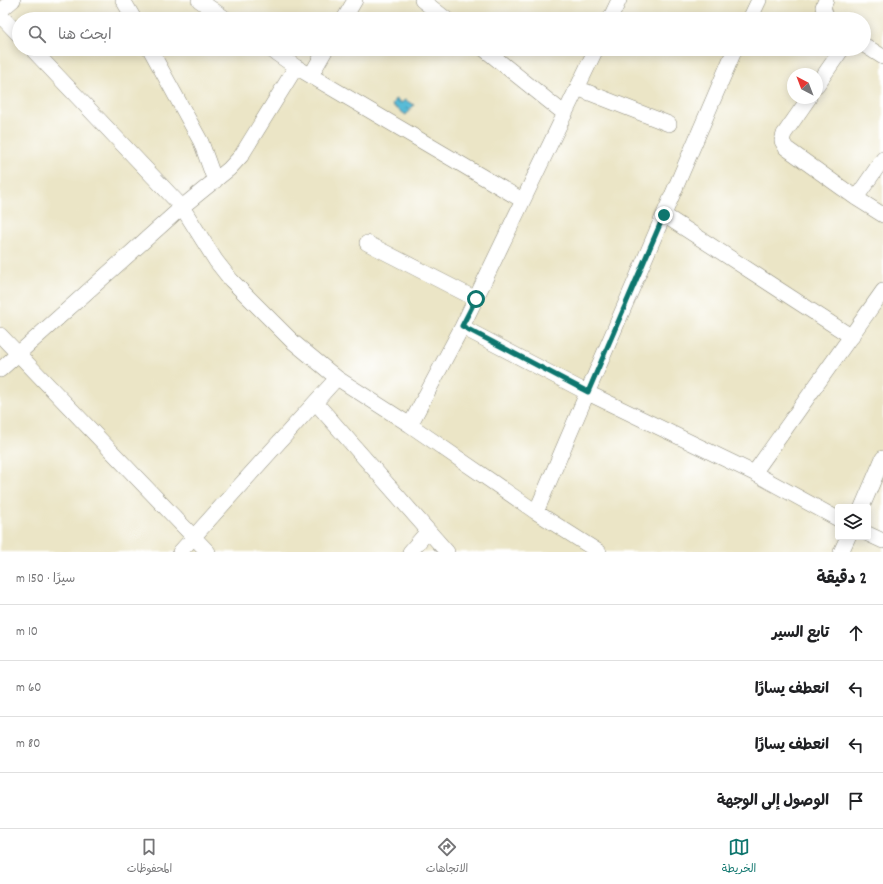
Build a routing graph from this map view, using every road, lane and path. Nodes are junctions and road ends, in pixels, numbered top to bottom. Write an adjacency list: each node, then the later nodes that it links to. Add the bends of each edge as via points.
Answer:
1 (13, 0): 9 (street)
2 (123, 0): 10 (street)
3 (199, 0): 11 (street)
4 (355, 0): 12 (street)
5 (422, 0): 13 (street)
6 (619, 0): 14 (street)
7 (759, 0): 15 (street)
8 (826, 0): 16 (street, via 823,7)
9 (0, 11)
10 (130, 12)
11 (216, 12)
12 (348, 12)
13 (437, 12)
14 (613, 12)
15 (753, 12)
16 (825, 12)
17 (0, 15): 18 (street)
18 (12, 28)
19 (871, 49): 28 (street)
20 (39, 56): 40 (street)
21 (154, 56): 37 (street, via 201,142)
22 (280, 56): 29 (street)
23 (322, 56): 30 (street)
24 (493, 56): 34 (street)
25 (593, 56): 32 (street)
26 (732, 56): 41 (street)
27 (837, 56): 31 (street)
28 (883, 57)
29 (296, 67): 30 (street); 37 (street, via 241,156)
30 (311, 75): 39 (street)
31 (823, 76)
32 (577, 88): 34 (street); 35 (street)
33 (804, 104): 38 (street, via 782,141 786,148)
34 (565, 114): 39 (street)
35 (669, 124)
36 (883, 159): 38 (street)
37 (215, 181): 40 (street)
38 (856, 198): 42 (street)
39 (522, 200): 45 (street)
40 (182, 207): 49 (street); 51 (street, via 231,280 292,341)
41 (664, 215): 48 (street); 52 (street)
42 (883, 215)
43 (367, 243): 45 (street)
44 (883, 291): 48 (street)
45 (476, 299): 46 (street)
46 (462, 326): 52 (street); 54 (street)
47 (0, 335): 49 (street)
48 (852, 337): 56 (street)
49 (18, 354): 50 (street); 62 (street)
50 (0, 370)
51 (337, 378): 53 (street); 54 (street)
52 (588, 392): 56 (street); 58 (street)
53 (316, 403): 60 (street); 62 (street)
54 (410, 425): 58 (street)
55 (883, 458): 57 (street)
56 (754, 473): 59 (street)
57 (863, 504)
58 (536, 512): 65 (street)
59 (835, 516)
60 (428, 531): 68 (street); 69 (street)
61 (871, 535): 64 (street)
62 (194, 538): 66 (street); 67 (street)
63 (847, 540): 71 (street)
64 (883, 541)
65 (576, 546): 70 (street)
66 (180, 552)
67 (208, 552)
68 (410, 552)
69 (447, 552)
70 (599, 552)
71 (841, 552)

